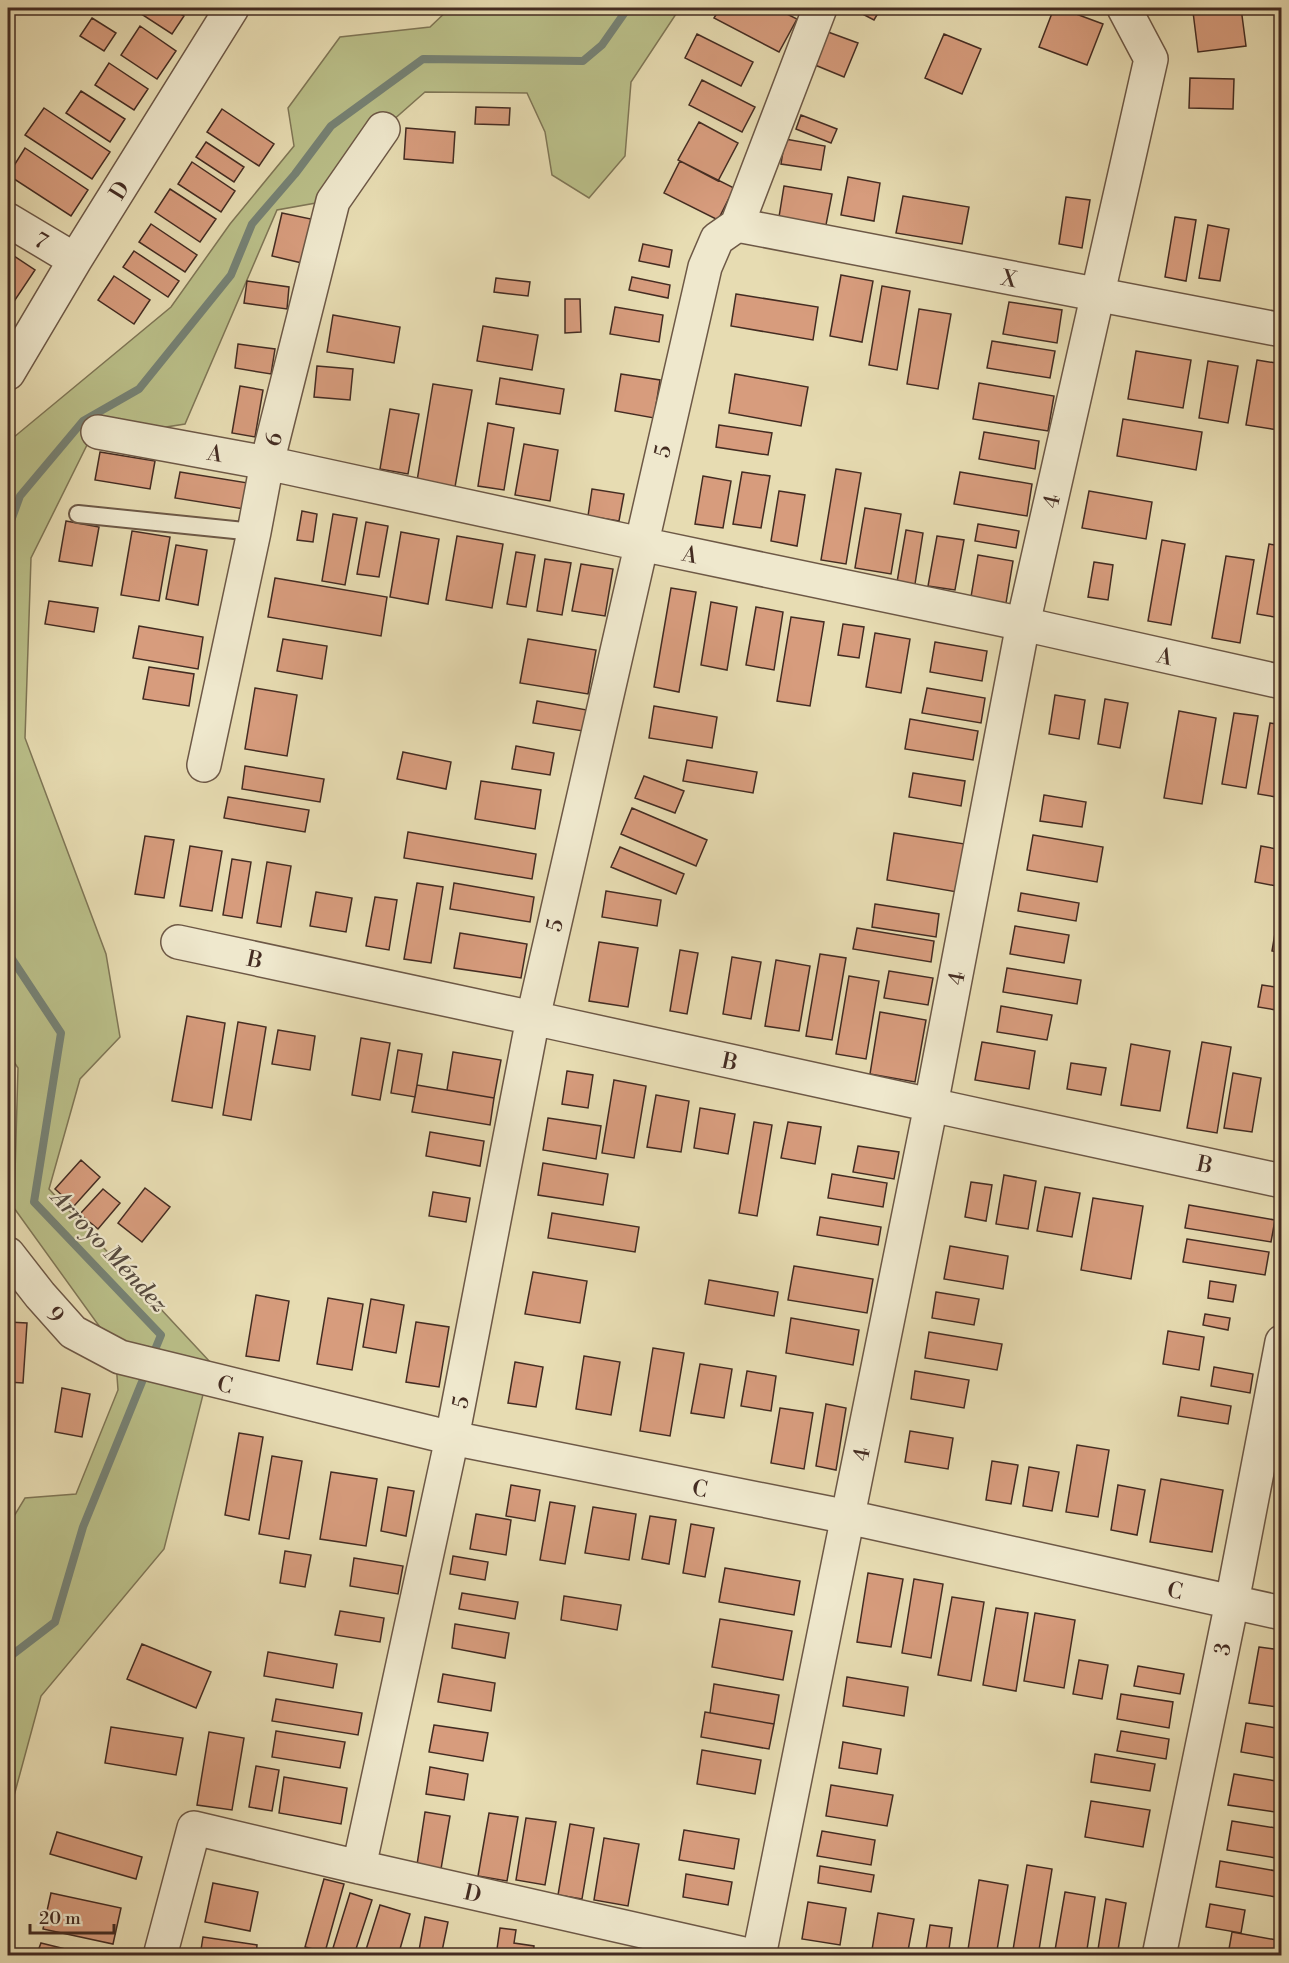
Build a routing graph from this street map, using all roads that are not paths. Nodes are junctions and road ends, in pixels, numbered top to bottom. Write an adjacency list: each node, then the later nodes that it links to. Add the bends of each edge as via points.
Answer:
1 (232, 8): 7 (street, D)
2 (820, 8): 6 (street, 5)
3 (1124, 8): 8 (street, 4, via 1151,59)
4 (383, 129): 12 (street, 6, via 333,201)
5 (8, 220): 7 (street, 7)
6 (737, 225): 8 (street, X); 15 (street, 5, via 717,239 705,267)
7 (75, 260): 10 (street, D)
8 (1097, 295): 9 (street, X); 16 (street, 4)
9 (1281, 330)
10 (8, 373)
11 (98, 432): 12 (street, A)
12 (267, 463): 14 (street, 6); 15 (street, A)
13 (78, 513): 14 (lane)
14 (255, 532): 18 (street, 6)
15 (641, 544): 16 (street, A); 20 (street, 5)
16 (1023, 624): 17 (street, A); 21 (street, 4)
17 (1281, 682)
18 (204, 765)
19 (178, 942): 20 (street, B)
20 (533, 1018): 21 (street, B); 26 (street, 5)
21 (931, 1105): 22 (street, B); 27 (street, 4)
22 (1281, 1181)
23 (8, 1254): 25 (street, 9, via 73,1332)
24 (1281, 1342): 28 (street, 3)
25 (120, 1357): 26 (street, C)
26 (452, 1438): 27 (street, C); 30 (street, 5)
27 (848, 1517): 28 (street, C); 33 (street, 4)
28 (1232, 1602): 29 (street, C); 34 (street, 3)
29 (1281, 1613)
30 (359, 1867): 31 (street, D, via 194,1828); 32 (street, D)
31 (160, 1956)
32 (753, 1956)
33 (759, 1956)
34 (1160, 1956)

